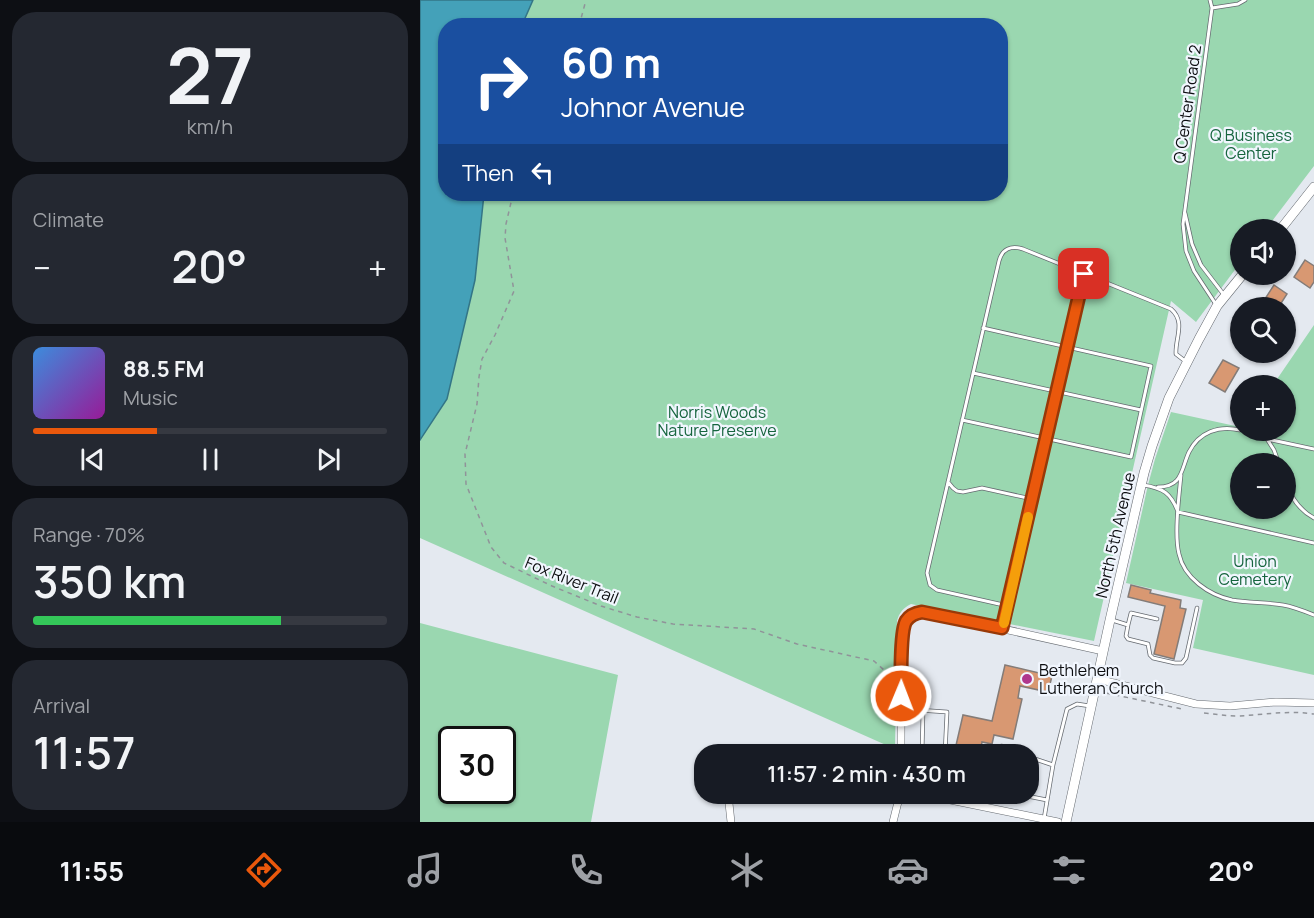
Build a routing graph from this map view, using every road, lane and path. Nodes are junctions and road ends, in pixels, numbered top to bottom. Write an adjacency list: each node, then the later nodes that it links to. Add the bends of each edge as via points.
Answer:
1 (586, 0): 5 (path)
2 (1210, 0): 4 (lane, Q Center Road 2)
3 (1245, 0): 4 (lane)
4 (1212, 8): 8 (lane, Q Center Road 2)
5 (581, 18)
6 (1314, 187): 9 (main road)
7 (511, 201): 43 (path, Fox River Trail, via 505,238 514,291 482,359 477,404 465,454 466,484 498,556 504,563 602,606 673,624 754,629 797,644 874,661)
8 (1185, 212): 12 (lane, via 1201,265); 13 (lane, via 1186,251)
9 (1289, 219)
10 (1084, 274): 14 (lane, via 1023,249 1006,250 1000,256); 15 (lane); 16 (lane, via 1175,311 1179,329 1175,351)
11 (1234, 285): 12 (main road, North 5th Avenue)
12 (1225, 296): 13 (main road, North 5th Avenue)
13 (1217, 306): 16 (main road, North 5th Avenue)
14 (983, 328): 15 (lane); 17 (lane)
15 (1067, 348): 18 (lane); 19 (lane, via 1151,366)
16 (1187, 362): 27 (main road, North 5th Avenue, via 1169,398)
17 (973, 373): 18 (lane); 20 (lane)
18 (1057, 391): 19 (lane); 22 (lane)
19 (1142, 410): 22 (lane, via 1131,457)
20 (962, 420): 22 (lane); 26 (lane)
21 (1230, 429): 25 (lane, via 1204,434 1193,445)
22 (1046, 439): 29 (lane)
23 (1277, 441): 24 (lane)
24 (1314, 449)
25 (1181, 476): 28 (lane, via 1170,486); 31 (lane)
26 (948, 481): 29 (lane, via 957,491 982,488); 34 (lane, via 927,568 930,585 937,590)
27 (1141, 484): 28 (lane); 38 (main road, North 5th Avenue)
28 (1157, 487): 31 (lane, via 1172,498)
29 (1032, 499): 34 (lane)
30 (1296, 503): 32 (lane)
31 (1178, 512): 33 (lane); 36 (lane, via 1178,553 1185,569 1198,583 1232,600 1284,605)
32 (1314, 518)
33 (1314, 543)
34 (1008, 606): 40 (lane)
35 (1197, 608): 39 (lane, via 1182,663 1153,658 1148,644 1128,639)
36 (1314, 615)
37 (1157, 619): 39 (lane, via 1131,613)
38 (1110, 620): 39 (lane); 41 (main road, North 5th Avenue)
39 (1128, 625)
40 (1002, 628): 41 (street); 43 (street, via 915,613 903,628)
41 (1103, 651): 42 (main road, North 5th Avenue)
42 (1098, 679): 44 (street, via 1196,704); 45 (main road, North 5th Avenue)
43 (901, 682): 46 (street)
44 (1314, 703)
45 (1092, 707): 52 (lane, via 1077,704 1067,709); 62 (main road, North 5th Avenue)
46 (901, 709): 47 (lane); 48 (street)
47 (923, 711): 49 (lane); 50 (lane, via 948,712)
48 (901, 744)
49 (922, 744)
50 (946, 744)
51 (1039, 760): 52 (lane)
52 (1053, 765): 54 (lane)
53 (1039, 798): 54 (lane)
54 (1047, 800): 58 (lane)
55 (729, 804): 59 (street)
56 (898, 804): 60 (street)
57 (971, 804): 58 (street)
58 (1044, 819): 61 (street)
59 (731, 822)
60 (893, 822)
61 (1058, 822)
62 (1066, 822)

